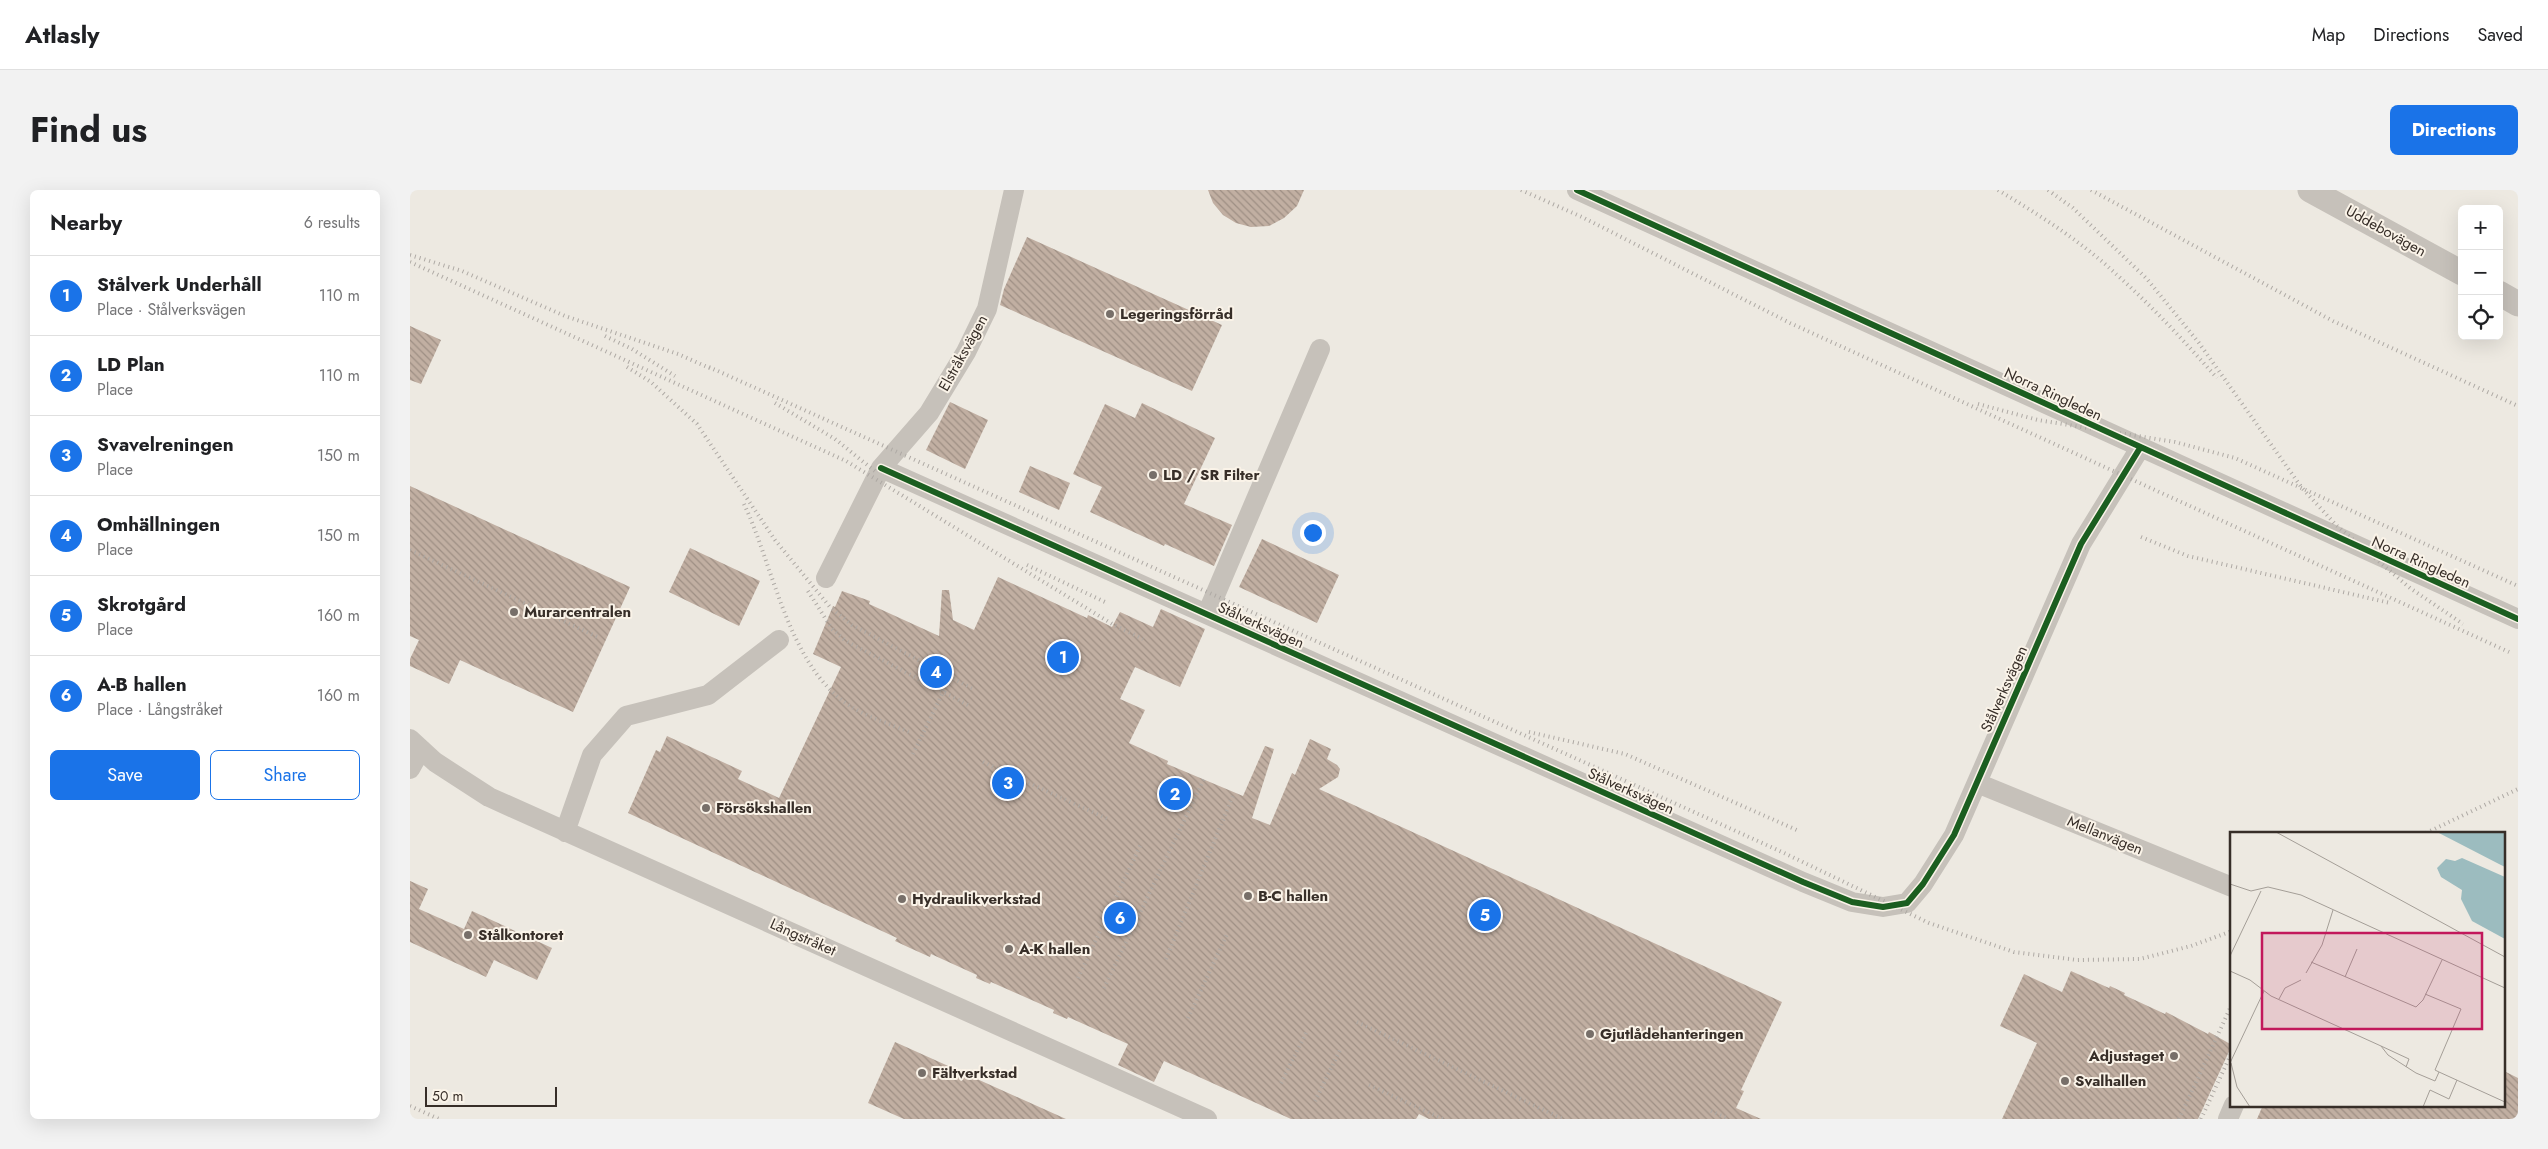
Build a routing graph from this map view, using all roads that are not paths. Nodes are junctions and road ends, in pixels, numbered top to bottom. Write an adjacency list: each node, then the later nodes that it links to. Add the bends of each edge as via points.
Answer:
1 (1014, 190): 9 (street, Elstråksvägen, via 987,309 966,352 929,413)
2 (1577, 190): 8 (street, Norra Ringleden)
3 (2310, 190): 4 (street, Uddebovägen)
4 (2458, 271)
5 (2502, 295): 6 (street)
6 (2518, 304)
7 (1320, 349): 11 (street)
8 (2140, 448): 12 (street, Norra Ringleden); 16 (street, Stålverksvägen, via 2081,544)
9 (881, 468): 10 (street, Elstråksvägen); 11 (street, Stålverksvägen)
10 (826, 578)
11 (1206, 614): 16 (street, Stålverksvägen, via 1852,902 1883,907 1907,904 1954,835)
12 (2518, 619)
13 (779, 640): 17 (street, via 708,695 626,716 592,756)
14 (415, 744): 15 (street); 17 (street, Långstråket, via 435,762 490,797)
15 (410, 769)
16 (1977, 783): 18 (street, Mellanvägen)
17 (565, 832): 20 (street, Långstråket)
18 (2230, 885)
19 (2234, 1106): 21 (street)
20 (1207, 1119)
21 (2228, 1119)

